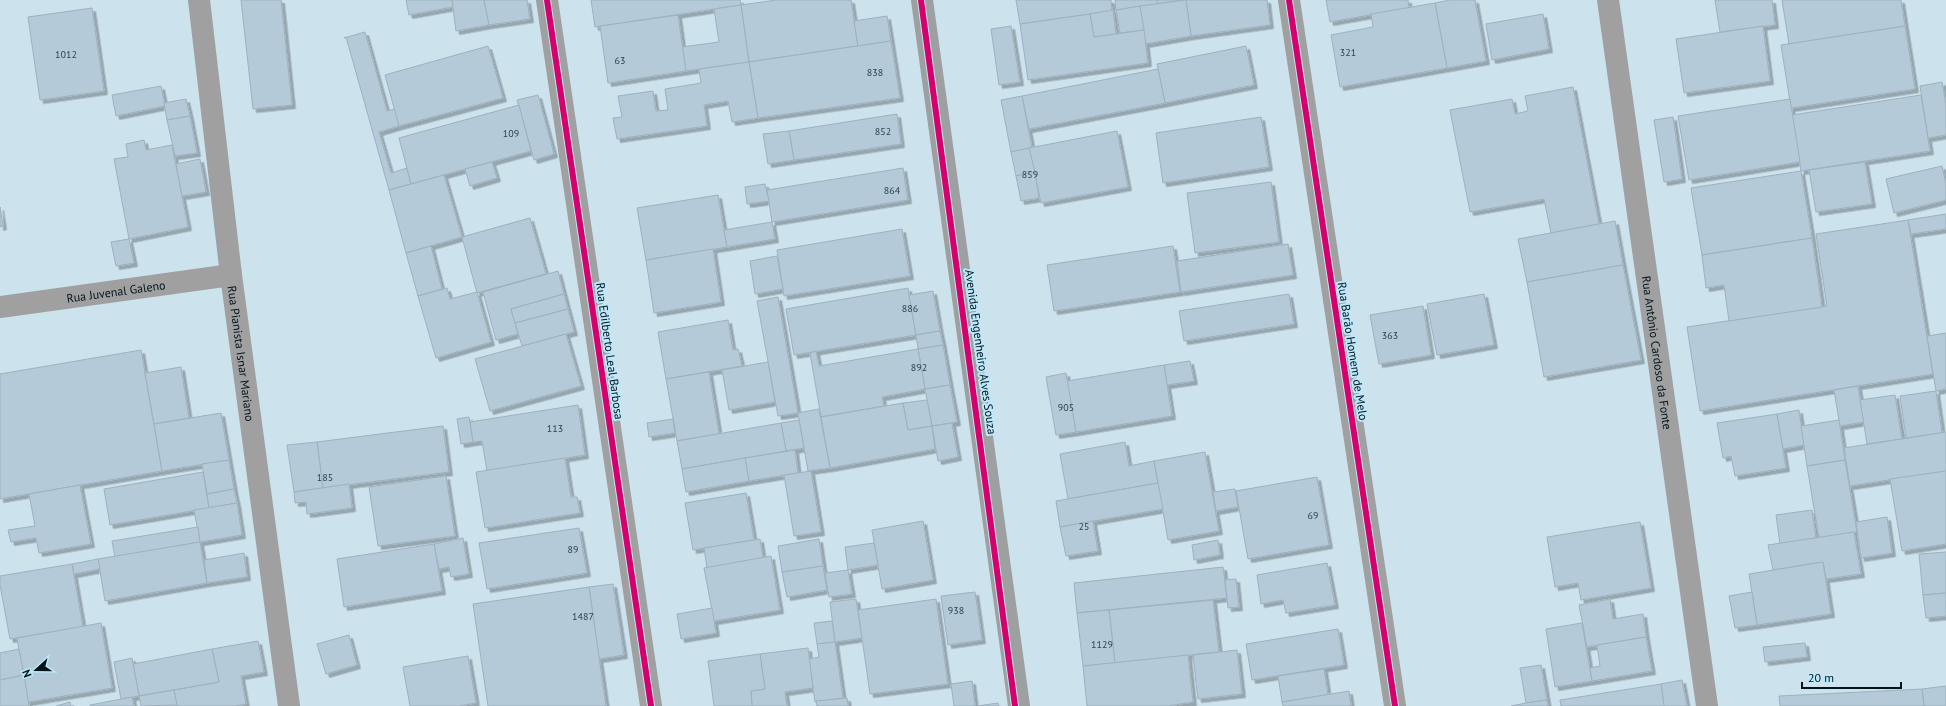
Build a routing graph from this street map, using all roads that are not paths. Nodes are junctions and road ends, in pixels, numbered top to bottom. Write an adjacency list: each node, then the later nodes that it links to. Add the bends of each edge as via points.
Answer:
1 (199, 0): 6 (street, Rua Pianista Isnar Mariano)
2 (547, 0): 9 (street, Rua Edilberto Leal Barbosa)
3 (922, 0): 10 (main road, Avenida Engenheiro Alves Souza)
4 (1289, 0): 11 (street, Rua Barão Homem de Melo)
5 (1608, 0): 12 (street, Rua Antônio Cardoso da Fonte)
6 (231, 275): 7 (street, Rua Juvenal Galeno); 8 (street, Rua Pianista Isnar Mariano)
7 (0, 307)
8 (289, 706)
9 (651, 706)
10 (1019, 706)
11 (1395, 706)
12 (1707, 706)

